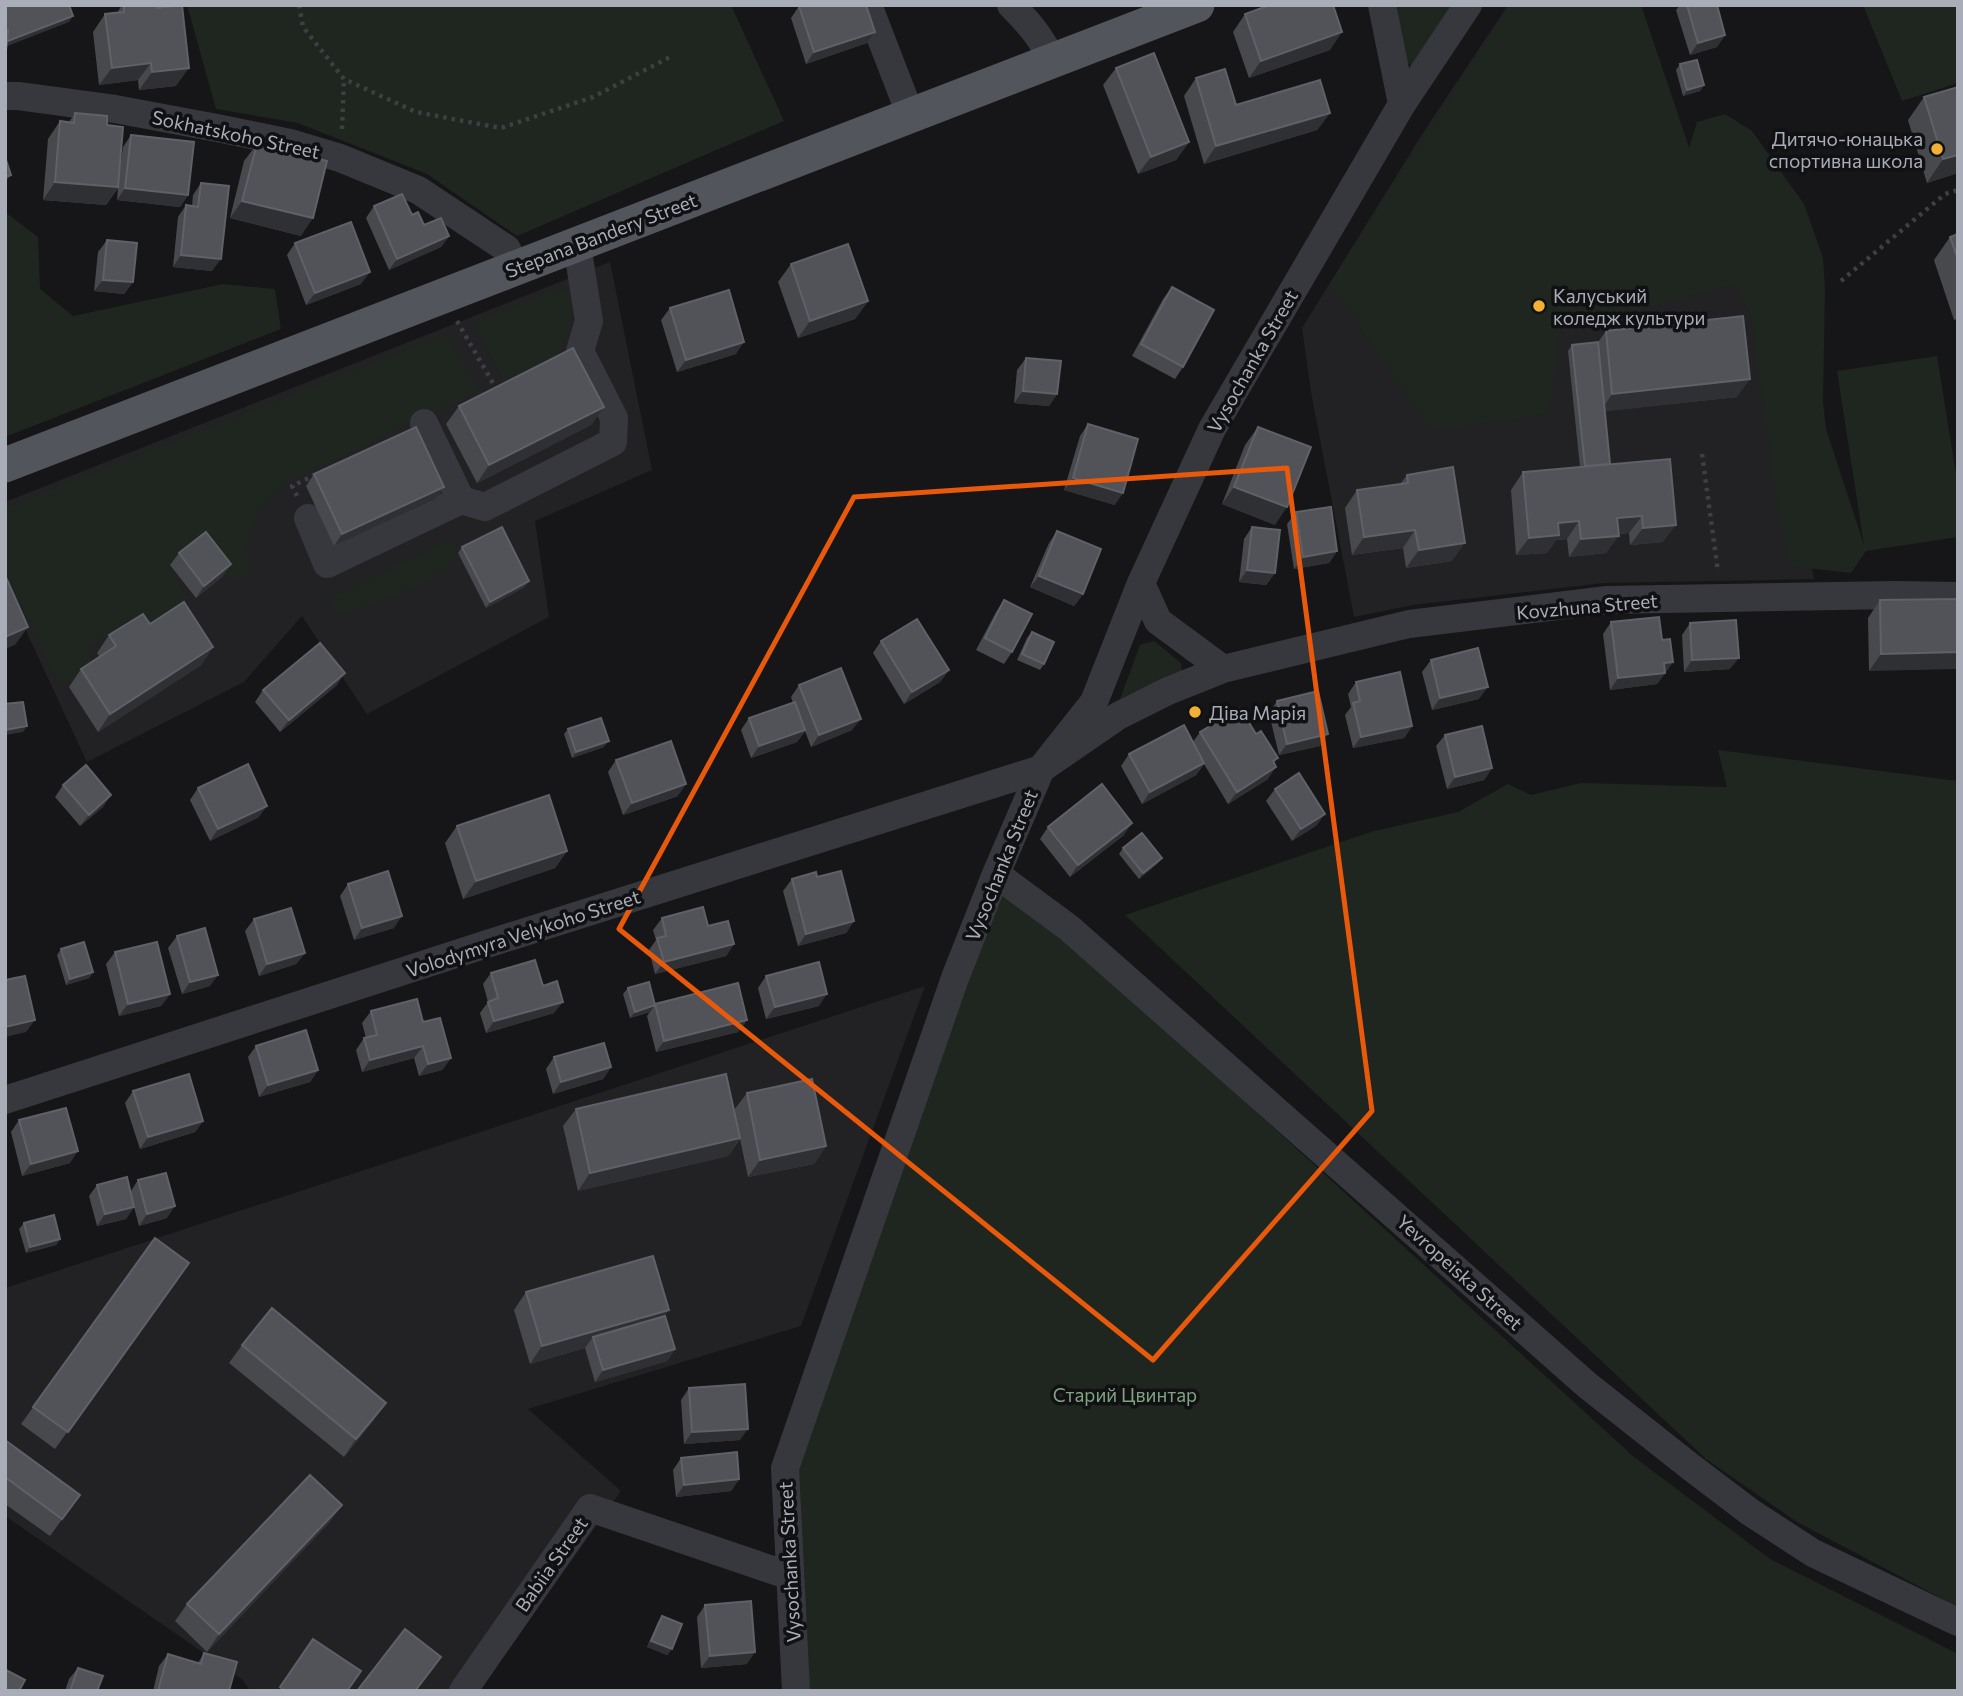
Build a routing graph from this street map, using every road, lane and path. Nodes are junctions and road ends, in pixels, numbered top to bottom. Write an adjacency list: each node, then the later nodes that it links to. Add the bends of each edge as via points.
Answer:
1 (299, 5): 9 (path, via 303,27)
2 (868, 5): 12 (street)
3 (1011, 5): 8 (street, via 1043,41)
4 (1196, 5): 8 (main road, Stepana Bandery Street)
5 (1382, 5): 11 (street)
6 (1468, 5): 11 (street, Vysochanka Street)
7 (672, 56): 9 (path, via 593,97 501,128 416,112)
8 (1052, 61): 12 (main road, Stepana Bandery Street)
9 (344, 79): 13 (path)
10 (5, 96): 13 (street, Sokhatskoho Street, via 128,111 290,143)
11 (1402, 104): 29 (street, Vysochanka Street, via 1212,429)
12 (911, 116): 15 (main road, Stepana Bandery Street)
13 (340, 158): 16 (street, Sokhatskoho Street, via 418,190 507,248)
14 (1958, 190): 17 (path, via 1945,194)
15 (577, 245): 16 (main road, Stepana Bandery Street); 26 (street, via 589,321 580,351 614,418 612,442 485,507)
16 (514, 267): 24 (main road, Stepana Bandery Street)
17 (1841, 281)
18 (453, 314): 19 (path)
19 (496, 389): 20 (path); 21 (path)
20 (484, 395)
21 (500, 396)
22 (424, 423): 26 (street)
23 (1702, 454): 28 (path)
24 (5, 465)
25 (316, 474): 27 (path, via 292,486)
26 (461, 500): 27 (street, via 327,564)
27 (307, 518)
28 (1718, 573)
29 (1142, 583): 31 (street, via 1158,621); 32 (street, Vysochanka Street, via 1094,702)
30 (1958, 596): 31 (street, Kovzhuna Street, via 1606,600 1409,624)
31 (1223, 669): 32 (street, Kovzhuna Street, via 1118,716)
32 (1041, 769): 33 (street, Vysochanka Street); 34 (street, Volodymyra Velykoho Street)
33 (996, 874): 35 (street, Vysochanka Street, via 955,978 785,1468); 36 (street, Yevropeiska Street, via 1069,928 1587,1385 1692,1468 1813,1553)
34 (5, 1100)
35 (790, 1576): 37 (street, Babiia Street, via 590,1508); 38 (street, Vysochanka Street)
36 (1958, 1622)
37 (463, 1691)
38 (796, 1691)

